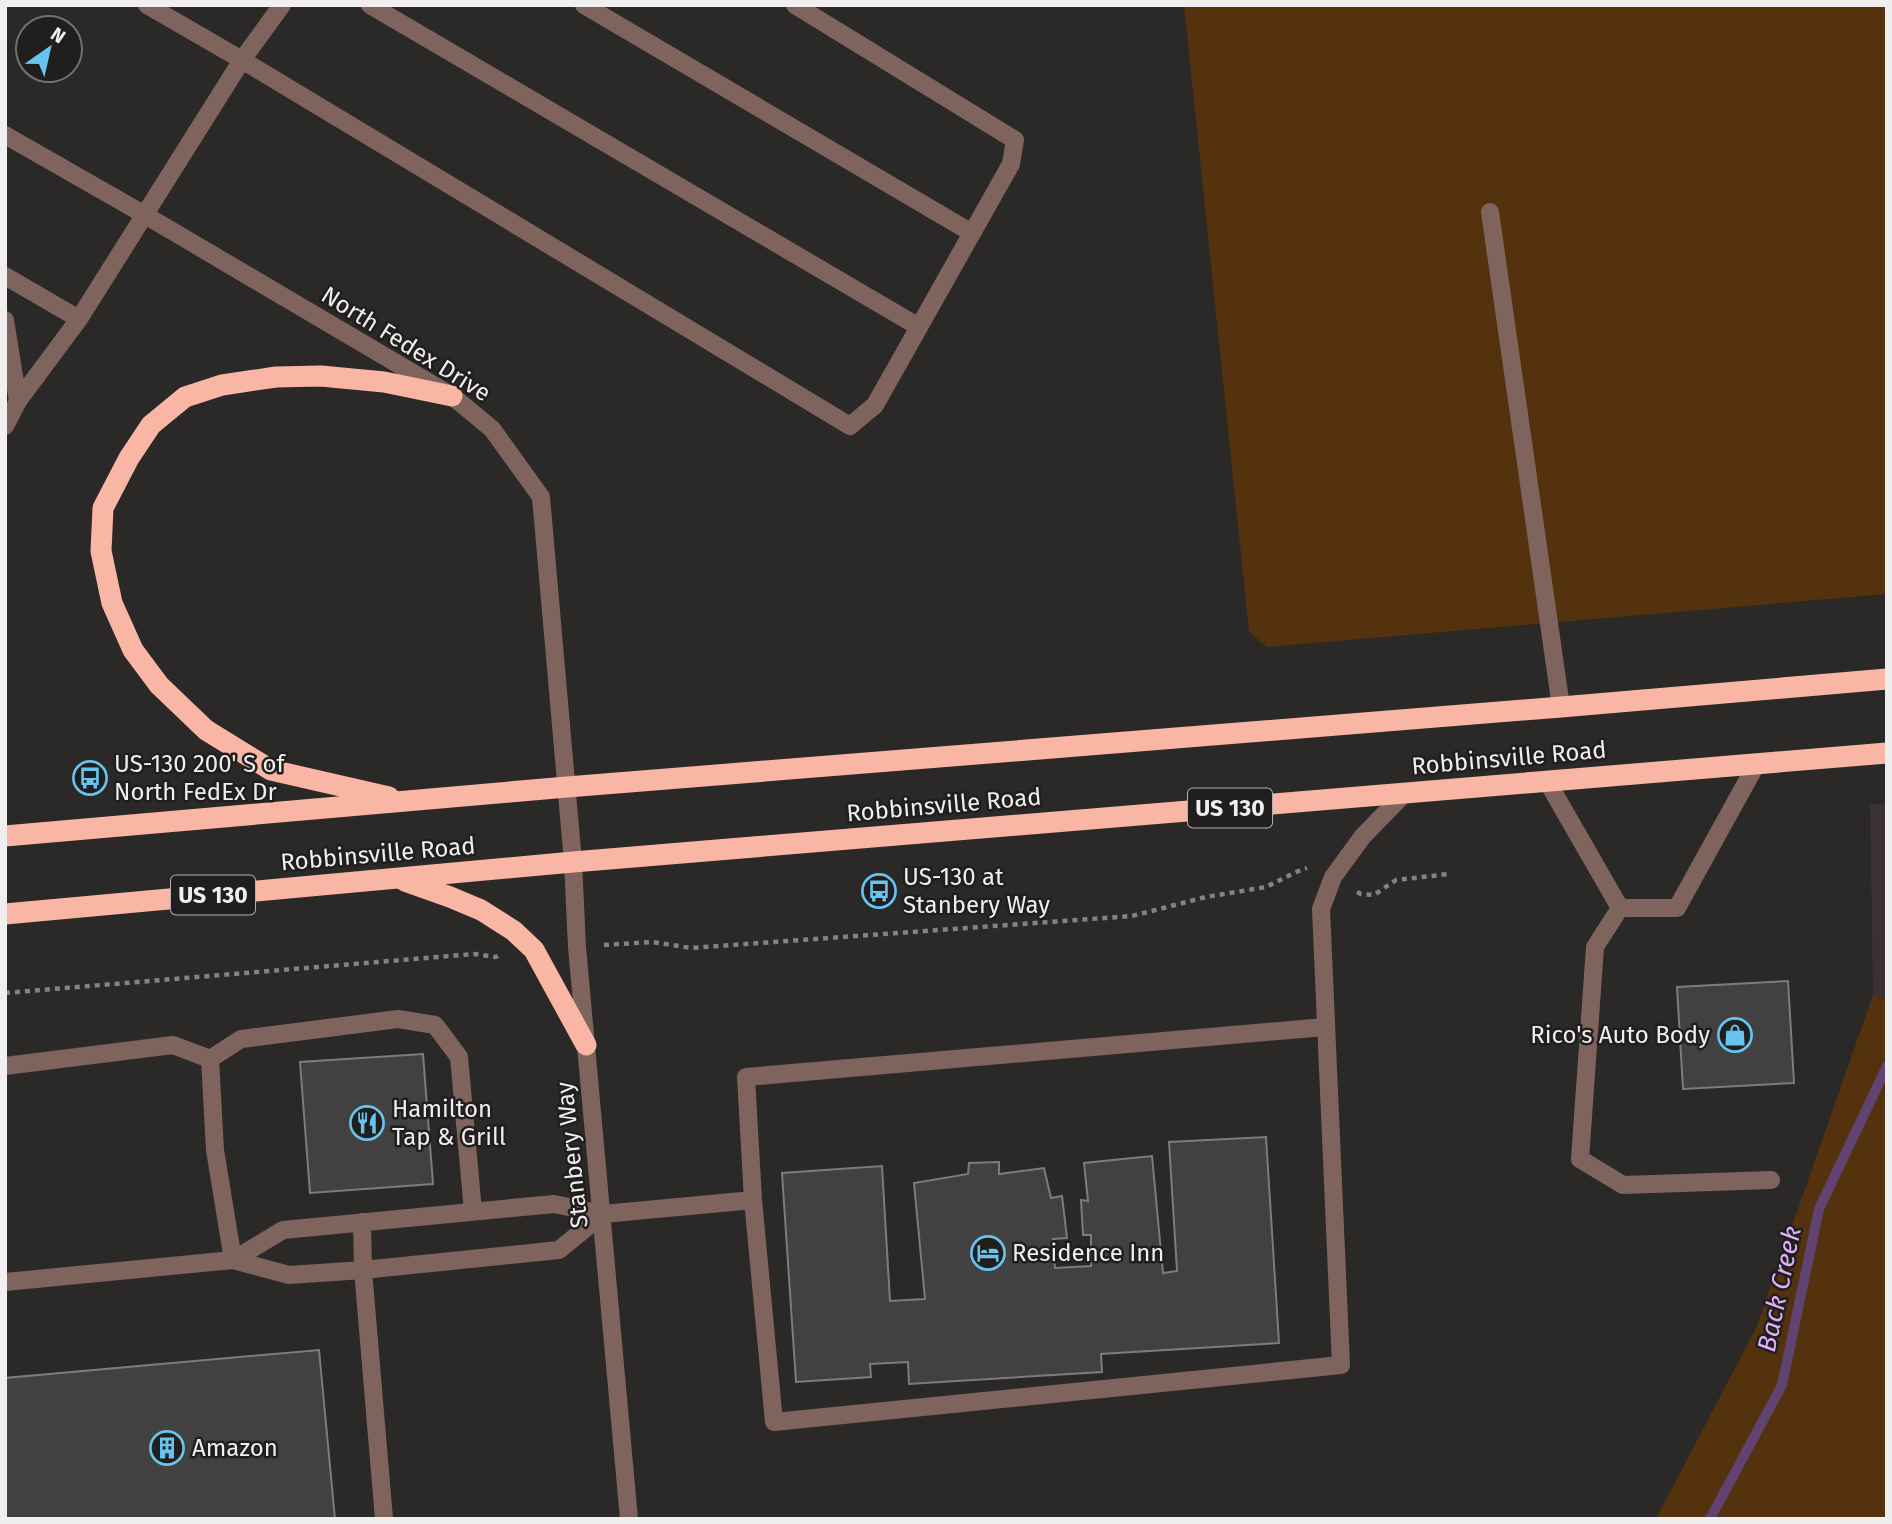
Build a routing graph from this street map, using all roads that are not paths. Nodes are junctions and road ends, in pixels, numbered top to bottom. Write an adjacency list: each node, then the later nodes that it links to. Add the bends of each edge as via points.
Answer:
1 (147, 5): 6 (street)
2 (282, 5): 6 (street)
3 (370, 5): 14 (street)
4 (584, 5): 10 (street)
5 (795, 5): 10 (street, via 1015,139 1011,164)
6 (242, 60): 9 (street); 14 (street, via 850,426 875,405)
7 (5, 135): 9 (street, North Fedex Drive)
8 (1490, 212): 19 (street)
9 (145, 215): 13 (street); 15 (street, North Fedex Drive)
10 (972, 233): 14 (street)
11 (5, 276): 13 (street)
12 (5, 320): 16 (street)
13 (79, 320): 16 (street)
14 (919, 327)
15 (452, 396): 23 (street, North Fedex Drive, via 492,429 541,497); 25 (highway, via 384,382 321,376 222,385 185,397 151,425 103,508 101,551 112,603 133,650 159,685 206,730 271,770)
16 (18, 401): 17 (street)
17 (5, 426)
18 (1887, 679): 19 (highway, Robbinsville Road)
19 (1561, 707): 23 (highway, Robbinsville Road)
20 (1887, 754): 21 (highway, Robbinsville Road / US 130)
21 (1756, 765): 22 (highway, Robbinsville Road / US 130); 29 (street, via 1677,908)
22 (1547, 781): 24 (highway, Robbinsville Road / US 130); 29 (street)
23 (567, 787): 25 (highway, Robbinsville Road); 27 (street, Stanbery Way)
24 (1405, 793): 27 (highway, Robbinsville Road / US 130); 31 (street, via 1363,836 1333,877 1321,909)
25 (409, 801): 26 (highway, Robbinsville Road)
26 (5, 836)
27 (573, 862): 28 (highway, Robbinsville Road / US 130); 32 (street, Stanbery Way)
28 (397, 878): 30 (highway, Robbinsville Road / US 130); 32 (highway, via 481,910 514,931 534,950)
29 (1620, 908): 35 (street, via 1595,947 1580,1159 1623,1185)
30 (5, 914)
31 (1325, 1027): 36 (street, via 746,1077); 36 (street, via 1341,1364 774,1422)
32 (586, 1045): 38 (street, Stanbery Way)
33 (210, 1059): 34 (street, via 173,1045); 37 (street, via 241,1039 398,1019 435,1025 459,1056); 40 (street, via 215,1150)
34 (5, 1066)
35 (1772, 1180)
36 (753, 1200): 38 (street)
37 (473, 1211): 38 (street, via 554,1204); 39 (street)
38 (603, 1214): 41 (street, via 559,1250); 44 (street, Stanbery Way)
39 (362, 1222): 40 (street, via 283,1230); 41 (street)
40 (233, 1260): 41 (street, via 289,1275); 42 (street)
41 (363, 1270): 43 (street)
42 (5, 1282)
43 (384, 1519)
44 (629, 1519)

